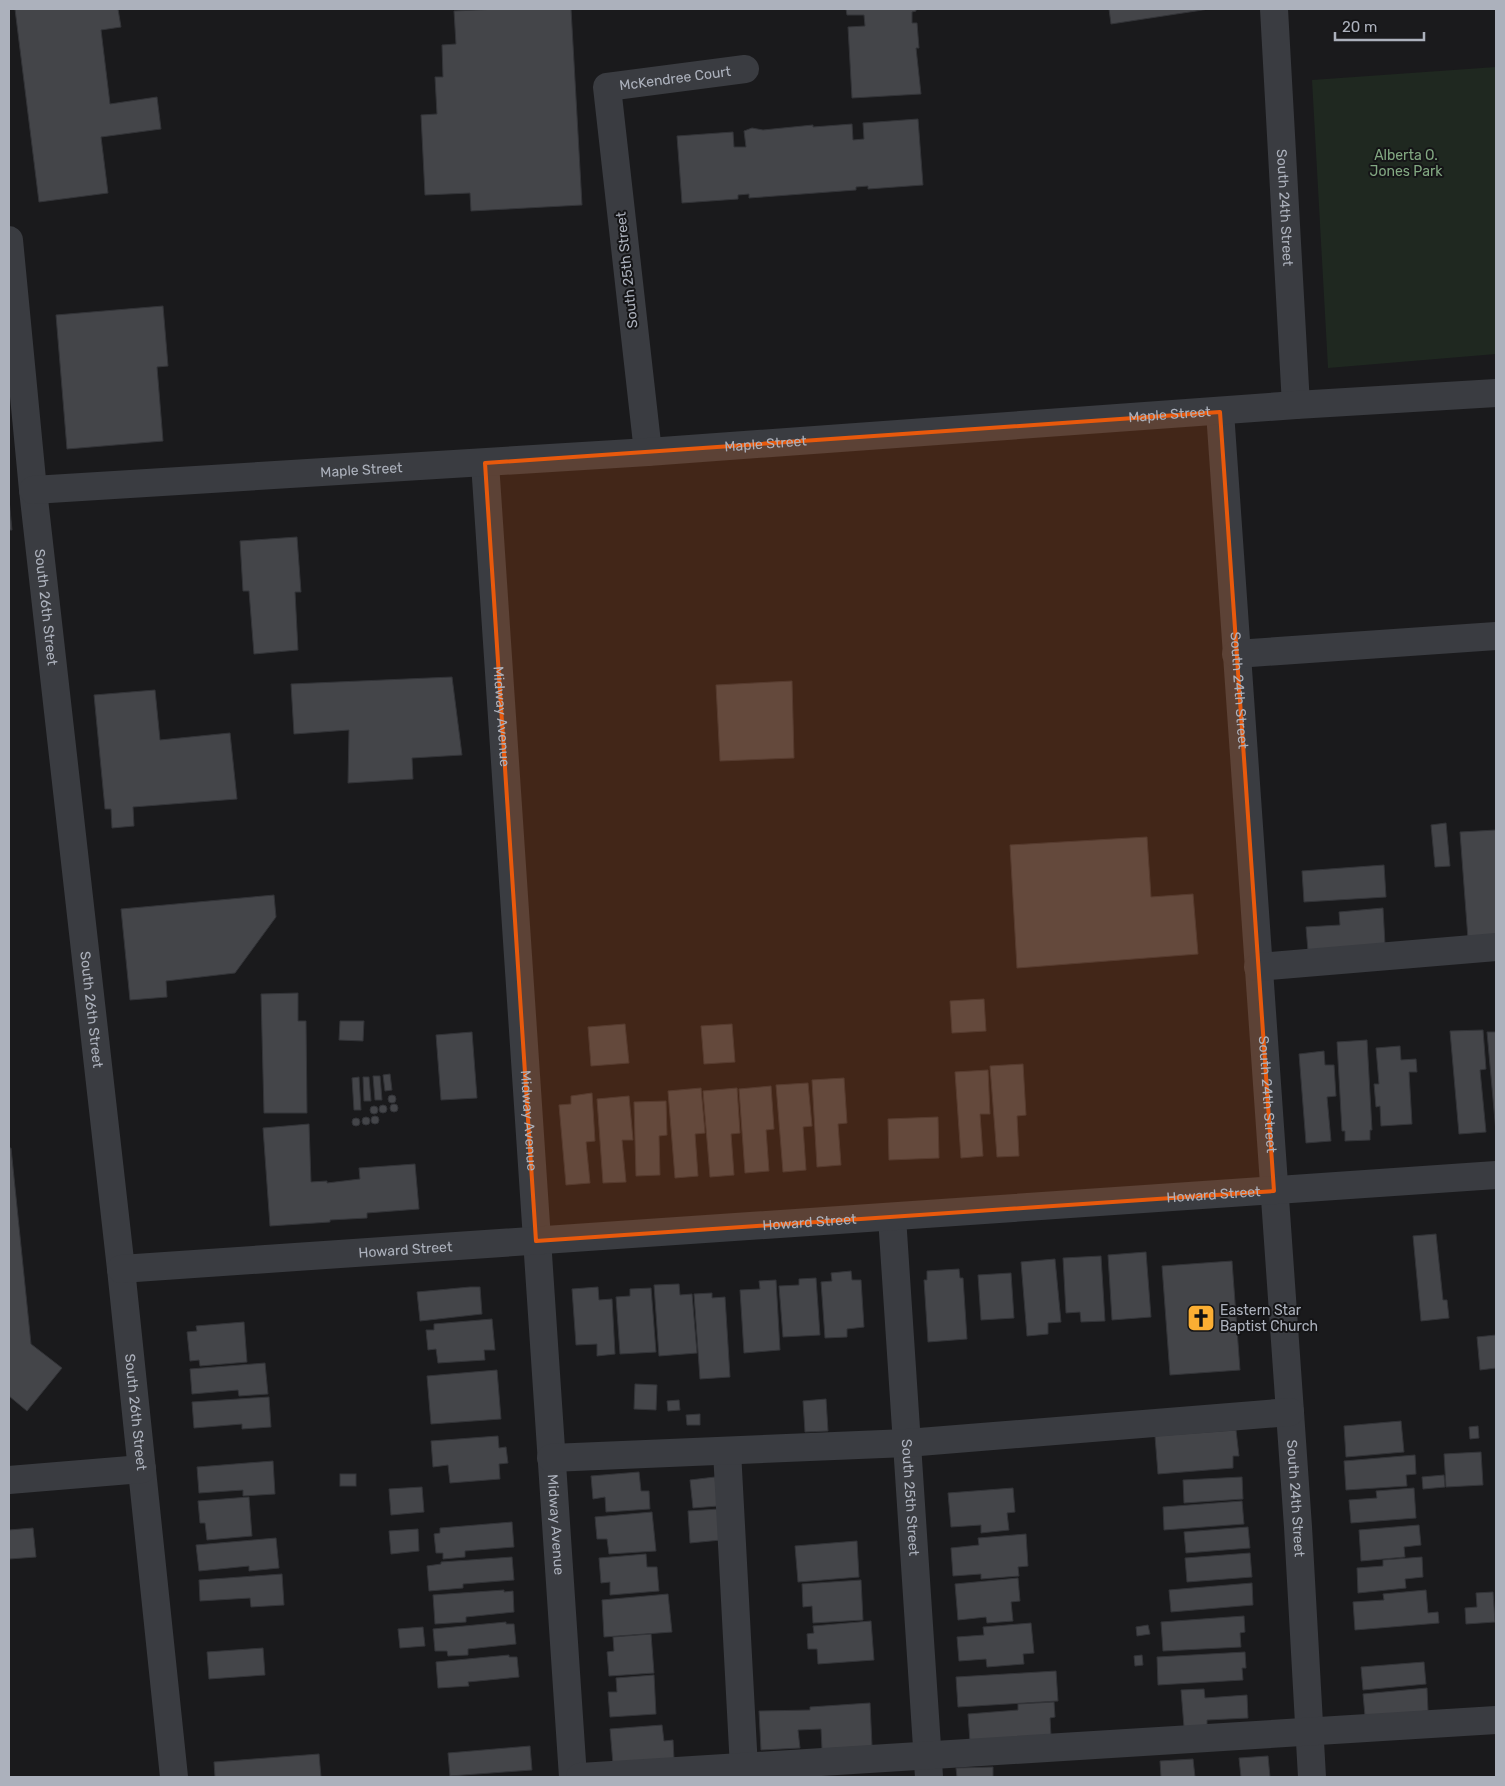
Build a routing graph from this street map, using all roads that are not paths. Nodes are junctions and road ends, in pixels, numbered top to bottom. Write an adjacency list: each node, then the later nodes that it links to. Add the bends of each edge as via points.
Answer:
1 (1274, 9): 7 (street, South 24th Street)
2 (745, 69): 3 (street, McKendree Court)
3 (607, 87): 9 (street, South 25th Street)
4 (9, 240): 5 (street, South 26th Street)
5 (15, 364): 11 (street, South 26th Street)
6 (1496, 393): 7 (street, Maple Street)
7 (1296, 405): 8 (street, Maple Street)
8 (1220, 412): 9 (street, Maple Street); 13 (street, South 24th Street)
9 (648, 452): 10 (street, Maple Street)
10 (485, 463): 11 (street, Maple Street); 19 (street, Midway Avenue)
11 (33, 490): 20 (street, South 26th Street)
12 (1496, 636): 13 (street)
13 (1236, 654): 15 (street, South 24th Street)
14 (1496, 947): 15 (street)
15 (1258, 968): 17 (street, South 24th Street)
16 (1496, 1175): 17 (street, Howard Street)
17 (1274, 1191): 18 (street, Howard Street); 21 (street, South 24th Street)
18 (892, 1217): 19 (street, Howard Street); 22 (street, South 25th Street)
19 (536, 1241): 20 (street, Howard Street); 24 (street, Midway Avenue)
20 (121, 1269): 25 (street, South 26th Street)
21 (1290, 1412): 22 (street); 28 (street, South 24th Street)
22 (907, 1443): 23 (street); 29 (street, South 25th Street)
23 (727, 1450): 24 (street); 30 (street)
24 (551, 1458): 32 (street, Midway Avenue)
25 (142, 1470): 26 (street); 31 (street, South 26th Street)
26 (9, 1480)
27 (1496, 1720): 28 (street)
28 (1309, 1733): 29 (street); 34 (street, South 24th Street)
29 (929, 1767): 30 (street)
30 (744, 1768): 33 (street)
31 (174, 1777)
32 (573, 1777)
33 (580, 1777)
34 (1312, 1777)

